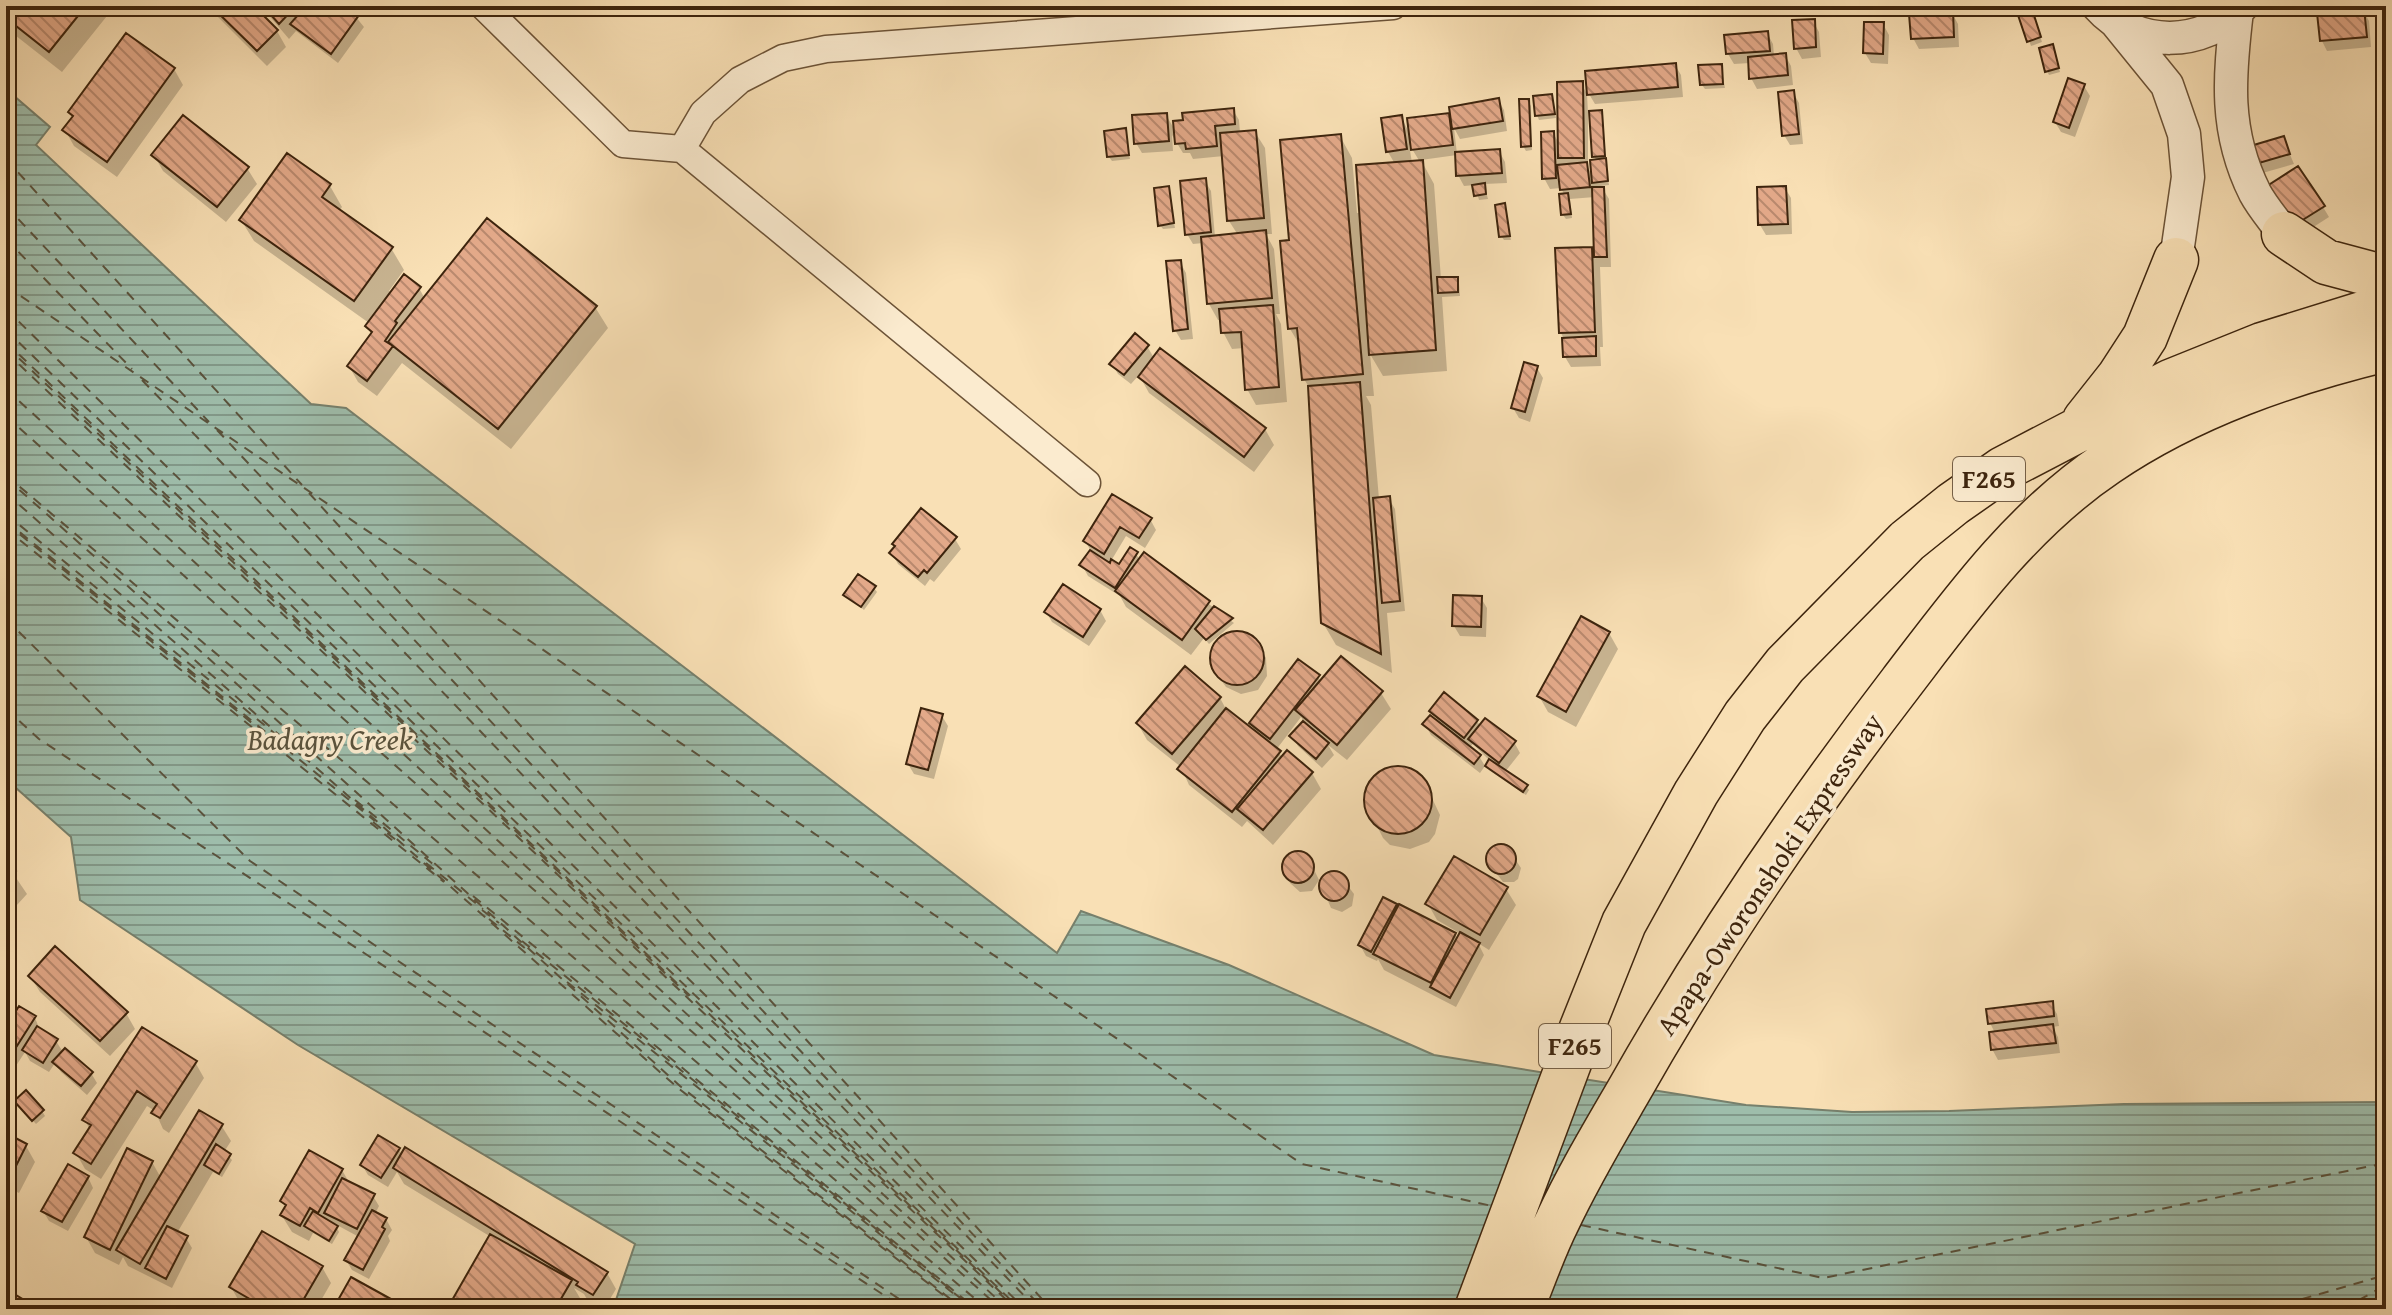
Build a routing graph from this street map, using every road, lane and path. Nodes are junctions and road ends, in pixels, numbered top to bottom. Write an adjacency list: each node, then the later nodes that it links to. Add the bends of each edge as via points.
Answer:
1 (483, 6): 5 (street, via 623,144)
2 (1393, 6): 5 (street, via 826,49 783,58 740,80 703,113)
3 (2240, 8): 4 (street, via 2206,32 2169,39 2132,31); 6 (street, via 2230,104 2240,156 2256,195)
4 (2107, 14): 7 (street, via 2167,85 2184,134 2188,177)
5 (682, 149): 12 (street)
6 (2284, 234): 8 (highway, via 2326,262)
7 (2176, 260): 11 (highway, via 2145,337)
8 (2386, 278)
9 (2386, 310): 11 (highway, F265, via 2262,345 2170,382)
10 (2386, 349): 14 (highway, Apapa-Oworonshoki Expressway / F265, via 2282,379 2169,425 2048,509 1995,563 1826,780 1688,987)
11 (2078, 429): 13 (highway, F265, via 2003,469 1907,541 1785,665 1745,716 1624,923)
12 (1087, 483)
13 (1536, 1151): 15 (highway, via 1495,1191); 16 (highway, F265)
14 (1588, 1162): 17 (highway, Apapa-Oworonshoki Expressway / F265); 18 (highway, via 1580,1234)
15 (1450, 1309)
16 (1477, 1309)
17 (1521, 1309)
18 (1551, 1309)

